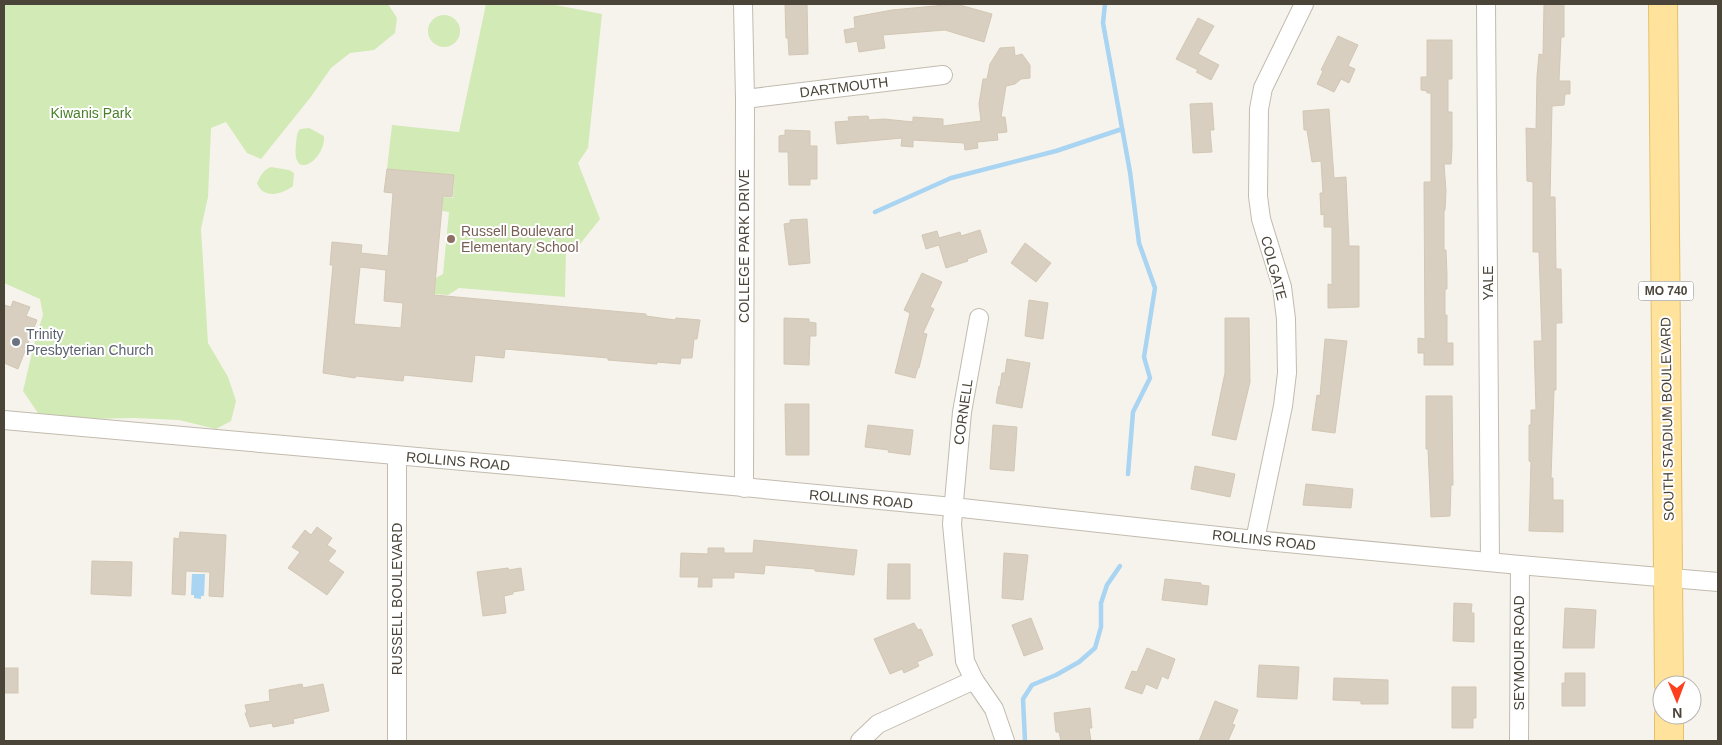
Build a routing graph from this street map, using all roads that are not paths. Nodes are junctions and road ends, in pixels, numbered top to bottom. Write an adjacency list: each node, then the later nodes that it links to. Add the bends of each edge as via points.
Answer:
1 (743, 4): 6 (street, COLLEGE PARK DRIVE)
2 (1304, 4): 12 (street, COLGATE, via 1263,88 1259,109 1258,196 1261,219 1282,287 1287,373)
3 (1486, 4): 13 (street, YALE)
4 (1663, 4): 15 (main road, SOUTH STADIUM BOULEVARD / MO 740)
5 (943, 75): 6 (street, DARTMOUTH)
6 (745, 99): 10 (street, COLLEGE PARK DRIVE)
7 (979, 318): 11 (street, CORNELL, via 962,412)
8 (4, 420): 9 (street, ROLLINS ROAD)
9 (397, 456): 10 (street, ROLLINS ROAD); 20 (street, RUSSELL BOULEVARD)
10 (744, 488): 11 (street, ROLLINS ROAD)
11 (953, 507): 12 (street, ROLLINS ROAD); 18 (street, CORNELL, via 952,532 965,661)
12 (1255, 540): 13 (street, ROLLINS ROAD)
13 (1490, 562): 14 (street, ROLLINS ROAD)
14 (1520, 565): 15 (street, ROLLINS ROAD); 23 (street, SEYMOUR ROAD)
15 (1668, 577): 16 (street, ROLLINS ROAD); 17 (main road, SOUTH STADIUM BOULEVARD / MO 740)
16 (1718, 582)
17 (1669, 675)
18 (974, 680): 21 (street, via 878,724); 22 (street, CORNELL, via 994,709)
19 (1669, 725): 24 (main road)
20 (397, 741)
21 (860, 741)
22 (1005, 741)
23 (1519, 741)
24 (1669, 741)

